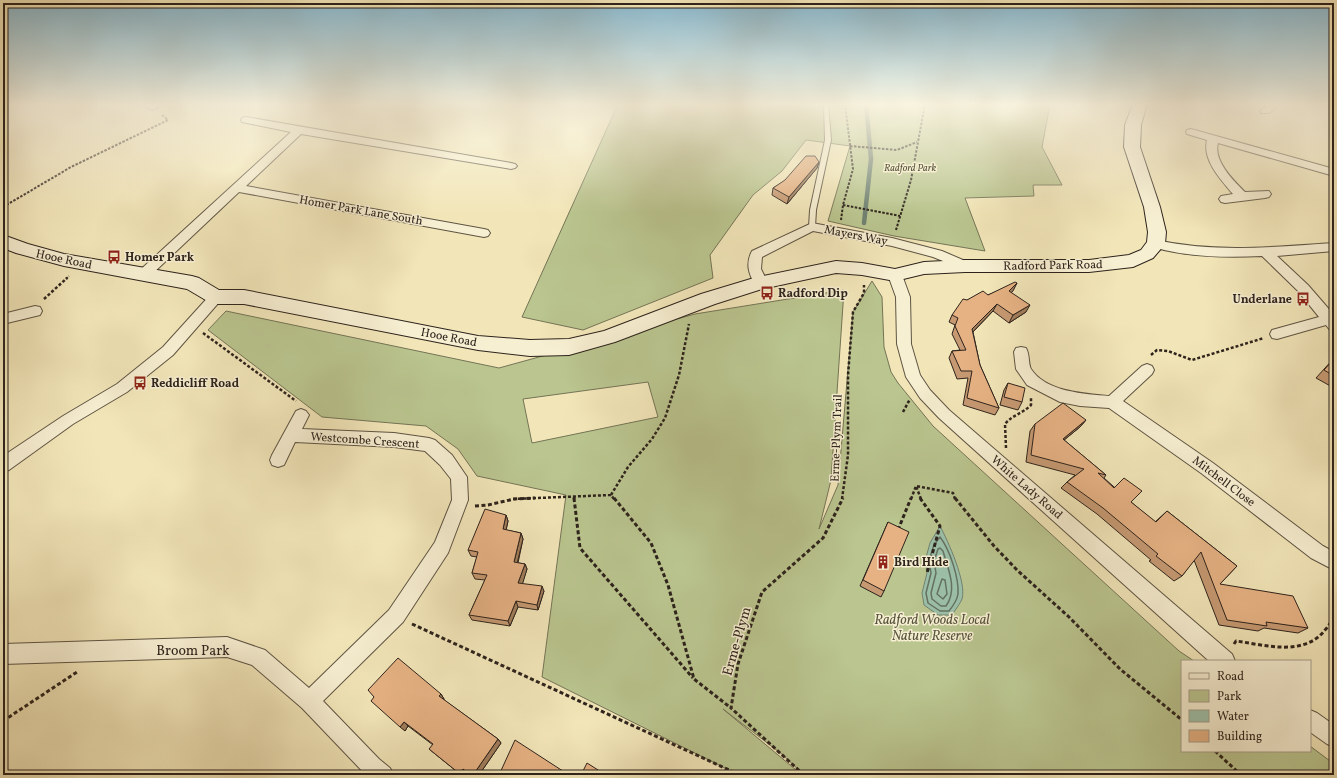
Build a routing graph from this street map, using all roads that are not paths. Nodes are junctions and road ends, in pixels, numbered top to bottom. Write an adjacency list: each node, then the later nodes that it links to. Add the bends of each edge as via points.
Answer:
1 (288, 140): 9 (street)
2 (360, 140): 7 (street)
3 (828, 140): 13 (lane, via 813,210)
4 (1133, 140): 16 (street, via 1132,147 1152,207 1157,232)
5 (1213, 140): 11 (street, via 1211,148 1214,157)
6 (1221, 140): 8 (street)
7 (511, 166)
8 (1334, 173)
9 (237, 188): 14 (street, Homer Park Lane South); 20 (street)
10 (1265, 194): 11 (street)
11 (1242, 196): 12 (street)
12 (1225, 199)
13 (812, 227): 19 (street, Mayers Way, via 892,242 937,254); 22 (street, Mayers Way, via 757,254 753,262 755,273)
14 (484, 233)
15 (3, 241): 20 (street, Hooe Road, via 22,249)
16 (1156, 244): 18 (street, via 1196,251); 19 (street, Radford Park Road, via 1147,254 1133,261 1090,266)
17 (1332, 246): 18 (street)
18 (1265, 252): 26 (street, via 1303,288)
19 (965, 266): 21 (street, Radford Park Road, via 924,268)
20 (144, 274): 23 (street, Hooe Road, via 196,285)
21 (895, 275): 22 (street, Hooe Road, via 836,267); 37 (street, White Lady Road, via 903,296 904,344 913,376 925,394 944,414)
22 (762, 283): 23 (street, Hooe Road, via 694,304 608,337 569,346 530,348 478,343 244,297)
23 (216, 297): 34 (street, via 168,351 122,388 68,420)
24 (35, 311): 25 (street)
25 (9, 322)
26 (1332, 322): 27 (street)
27 (1277, 334)
28 (1021, 352): 30 (street, via 1023,369 1032,381 1044,388 1060,396)
29 (1147, 370): 30 (street)
30 (1112, 402): 35 (street, Mitchell Close, via 1208,468 1317,552)
31 (301, 416): 32 (street, Westcombe Crescent)
32 (291, 435): 33 (street, Westcombe Crescent); 38 (street, Westcombe Crescent, via 394,440 429,445 446,460 459,477 460,500 442,548 396,616)
33 (278, 460)
34 (3, 464)
35 (1334, 562)
36 (3, 654): 38 (street, Broom Park, via 227,647 258,657)
37 (1223, 660)
38 (309, 701): 41 (street, Broom Park)
39 (1311, 721): 40 (street)
40 (1334, 737)
41 (383, 775)

